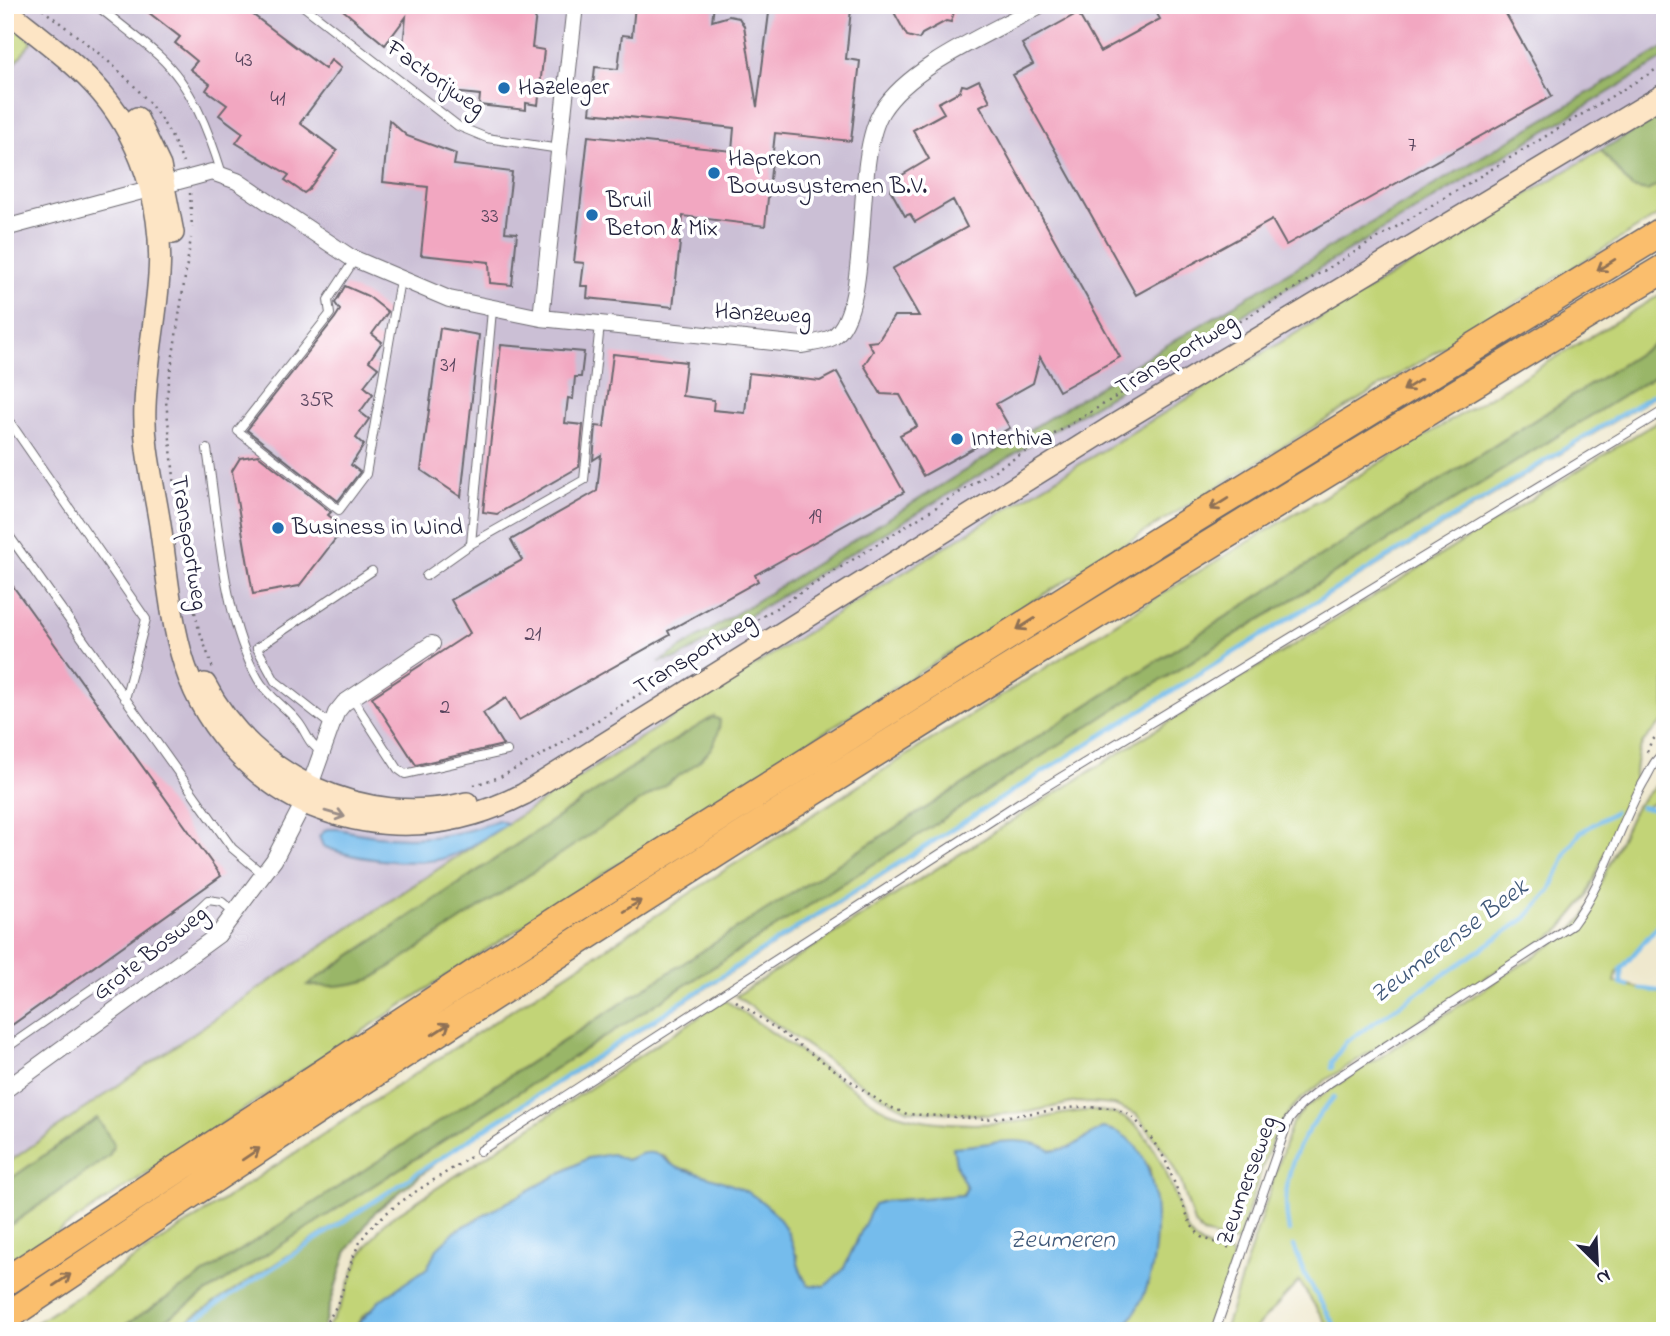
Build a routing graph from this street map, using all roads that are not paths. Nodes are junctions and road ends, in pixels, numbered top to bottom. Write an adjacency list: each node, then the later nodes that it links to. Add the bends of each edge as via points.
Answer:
1 (15, 5): 11 (street, via 120,94 150,141)
2 (96, 5): 10 (lane, via 161,58 186,89 210,136)
3 (302, 5): 9 (lane, Factorijweg, via 458,126 487,138)
4 (575, 5): 9 (street)
5 (1040, 5): 19 (street, Hanzeweg, via 932,66 903,86 882,111 869,146 851,313 833,337 802,345)
6 (5, 9): 11 (street, via 102,91 128,127)
7 (1665, 81): 34 (street, Transportweg, via 1114,412 510,788 459,805 402,810)
8 (1665, 94): 34 (street, Transportweg, one-way to 8, via 351,818 408,825 450,821 513,799 1101,433)
9 (560, 149): 18 (street)
10 (222, 174): 11 (street); 14 (street, Hanzeweg)
11 (157, 185): 12 (street); 34 (street, Transportweg, via 162,263 144,437 181,662 197,700 227,743 262,776)
12 (5, 228)
13 (1665, 230): 40 (highway, one-way to 40, via 1158,541 578,906)
14 (355, 259): 16 (street, Hanzeweg); 16 (lane, via 328,300 330,314 238,430 339,510 366,474)
15 (1665, 268): 41 (highway, one-way to 15, via 581,938)
16 (400, 280): 17 (street, Hanzeweg)
17 (492, 310): 18 (street, Hanzeweg); 24 (lane)
18 (541, 318): 19 (street, Hanzeweg)
19 (600, 324): 24 (lane, via 584,480)
20 (1665, 410): 39 (lane, via 1022,801)
21 (5, 415): 29 (lane, via 146,619)
22 (207, 449): 31 (lane, Transportweg, via 235,623 245,652 259,681)
23 (5, 530): 29 (lane)
24 (471, 544): 26 (lane)
25 (372, 571): 30 (lane, via 257,648 275,681)
26 (426, 576)
27 (432, 644): 28 (street)
28 (352, 698): 30 (street); 32 (lane, via 405,774)
29 (125, 699): 35 (lane, via 232,848)
30 (331, 725): 31 (street)
31 (321, 751): 34 (street)
32 (507, 751)
33 (1665, 752): 42 (lane, Zeumerseweg, via 1635,798 1589,899 1572,925 1300,1105 1278,1142)
34 (306, 794): 35 (street, Grote Bosweg)
35 (264, 875): 36 (street, Grote Bosweg)
36 (236, 914): 37 (lane, via 222,902 208,900 179,928); 38 (street, Grote Bosweg, via 201,950)
37 (5, 1049)
38 (5, 1090)
39 (480, 1150)
40 (5, 1282)
41 (5, 1318)
42 (1215, 1331)

